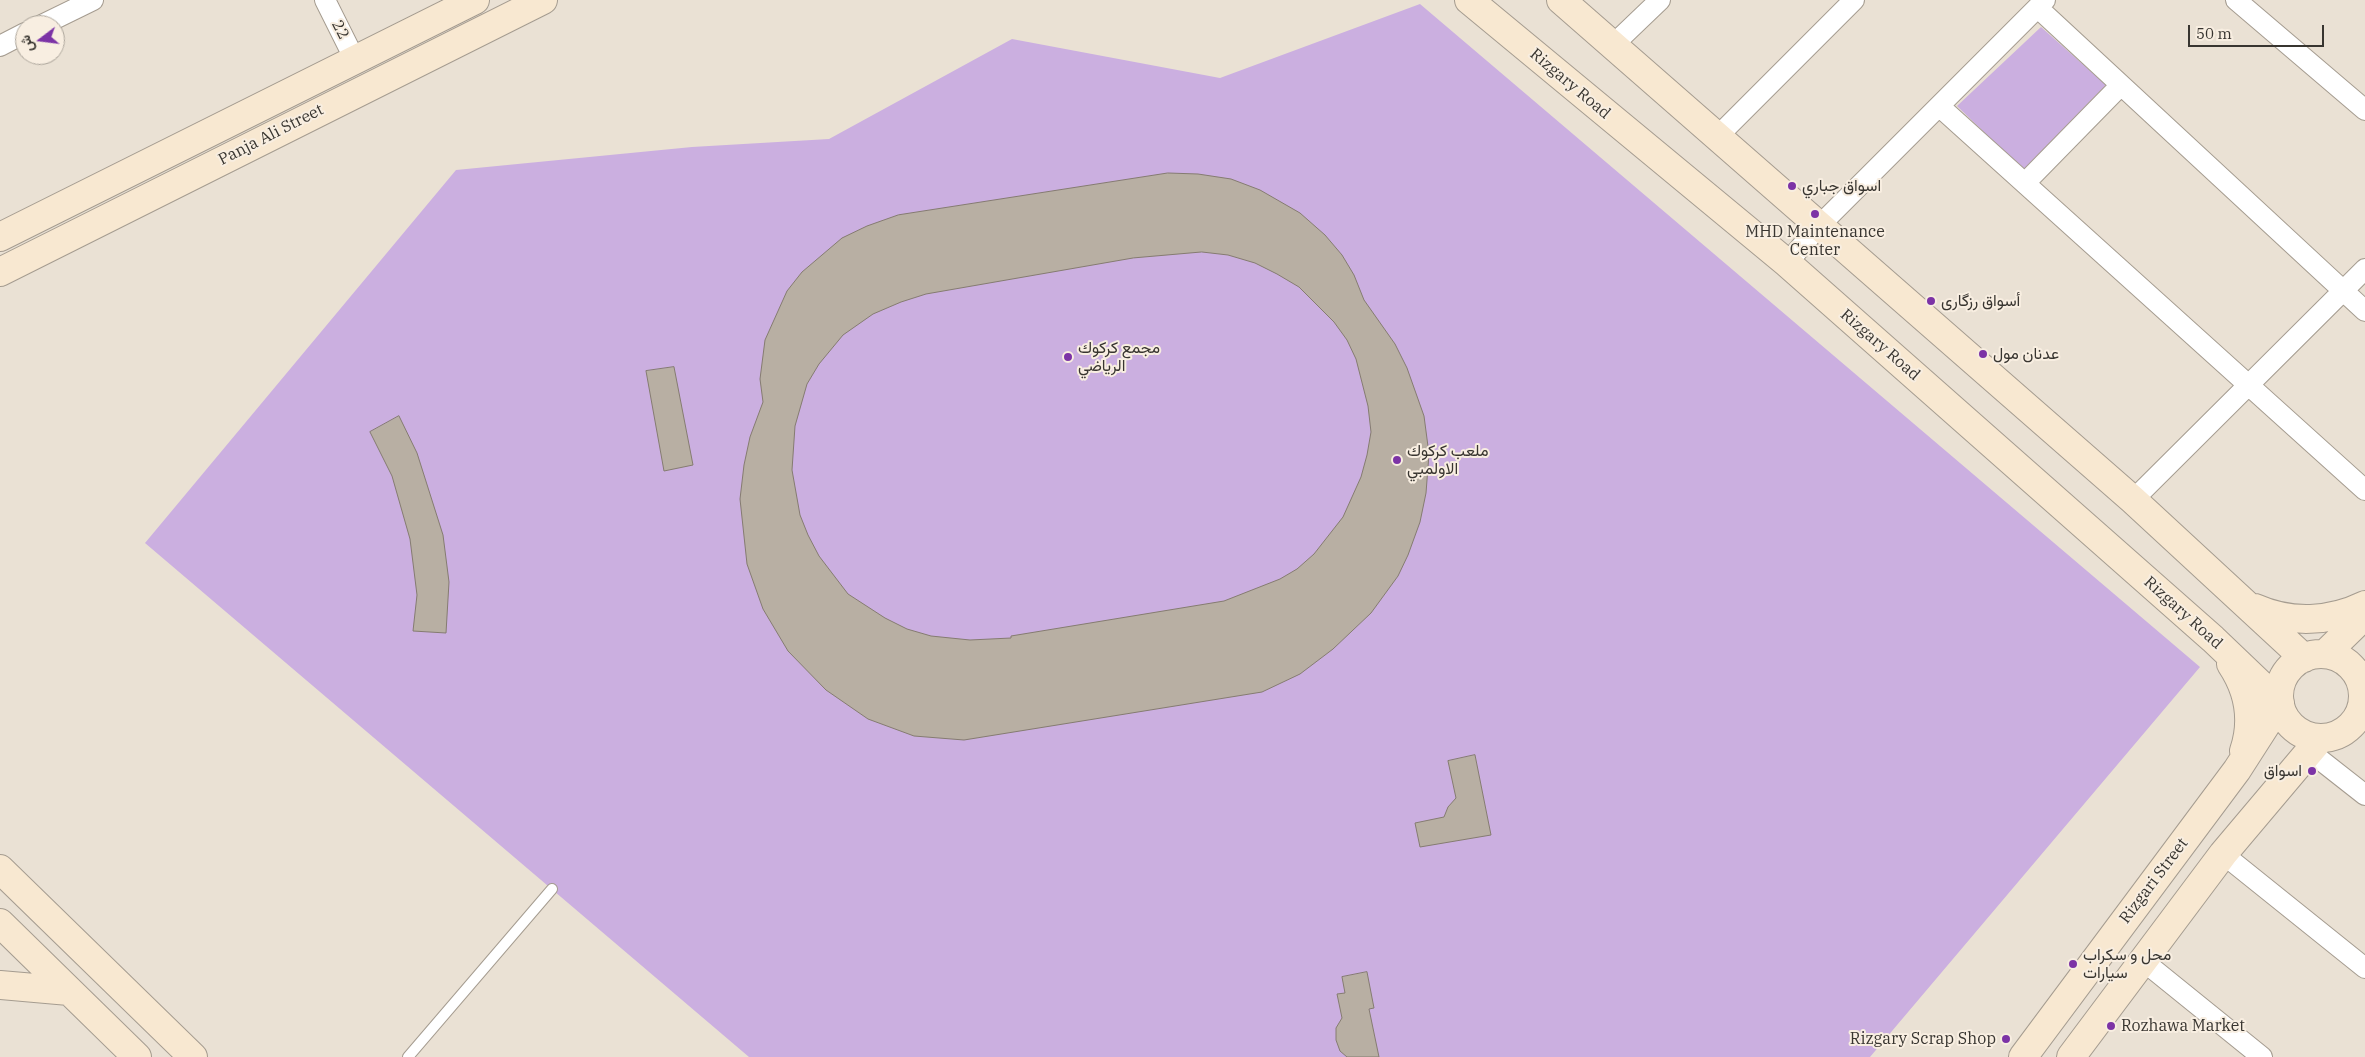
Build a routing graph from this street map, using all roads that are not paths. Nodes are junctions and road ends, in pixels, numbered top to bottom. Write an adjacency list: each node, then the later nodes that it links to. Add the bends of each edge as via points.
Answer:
1 (93, 0): 11 (street)
2 (325, 0): 15 (street, 22)
3 (475, 0): 15 (street, Panja Ali Street)
4 (543, 0): 25 (street, Panja Ali Street)
5 (1469, 0): 23 (street, Rizgary Road)
6 (1561, 0): 13 (street)
7 (1660, 0): 13 (street)
8 (1854, 0): 19 (street)
9 (2236, 0): 18 (street)
10 (2041, 4): 16 (street); 17 (street)
11 (62, 15)
12 (15, 38): 14 (street)
13 (1613, 45): 19 (street)
14 (0, 46)
15 (355, 60): 22 (street, Panja Ali Street)
16 (2121, 85): 20 (street); 26 (street)
17 (1939, 106): 20 (street); 21 (street)
18 (2365, 110)
19 (1718, 136): 21 (street)
20 (2025, 183): 28 (street)
21 (1820, 224): 23 (street); 30 (street)
22 (0, 237)
23 (1787, 263): 34 (street, Rizgary Road)
24 (2365, 269): 26 (street)
25 (0, 272)
26 (2343, 291): 27 (street); 28 (street)
27 (2365, 311)
28 (2248, 385): 29 (street); 30 (street)
29 (2365, 490)
30 (2133, 500): 31 (street)
31 (2246, 604): 32 (street, via 2268,614 2297,619 2326,618); 35 (street)
32 (2365, 605)
33 (2365, 614): 35 (street)
34 (2213, 638): 37 (street, Rizgary Road); 39 (street, via 2239,675 2248,701 2249,727)
35 (2315, 656): 36 (street, via 2341,659); 37 (street, via 2289,668 2279,694)
36 (2363, 680): 38 (street, via 2363,698 2355,721 2343,732)
37 (2280, 703): 38 (street, via 2287,721); 39 (street, Rizgari Street)
38 (2315, 745): 40 (street); 41 (street)
39 (2237, 770): 52 (street, Rizgari Street)
40 (2365, 795)
41 (2223, 854): 45 (street); 46 (street)
42 (0, 869): 50 (street)
43 (552, 889): 51 (lane)
44 (0, 923): 48 (street)
45 (2142, 960): 53 (street); 54 (street)
46 (2365, 968)
47 (0, 985): 48 (street)
48 (69, 991): 49 (street)
49 (137, 1057)
50 (193, 1057)
51 (408, 1057)
52 (2024, 1057)
53 (2071, 1057)
54 (2262, 1057)

